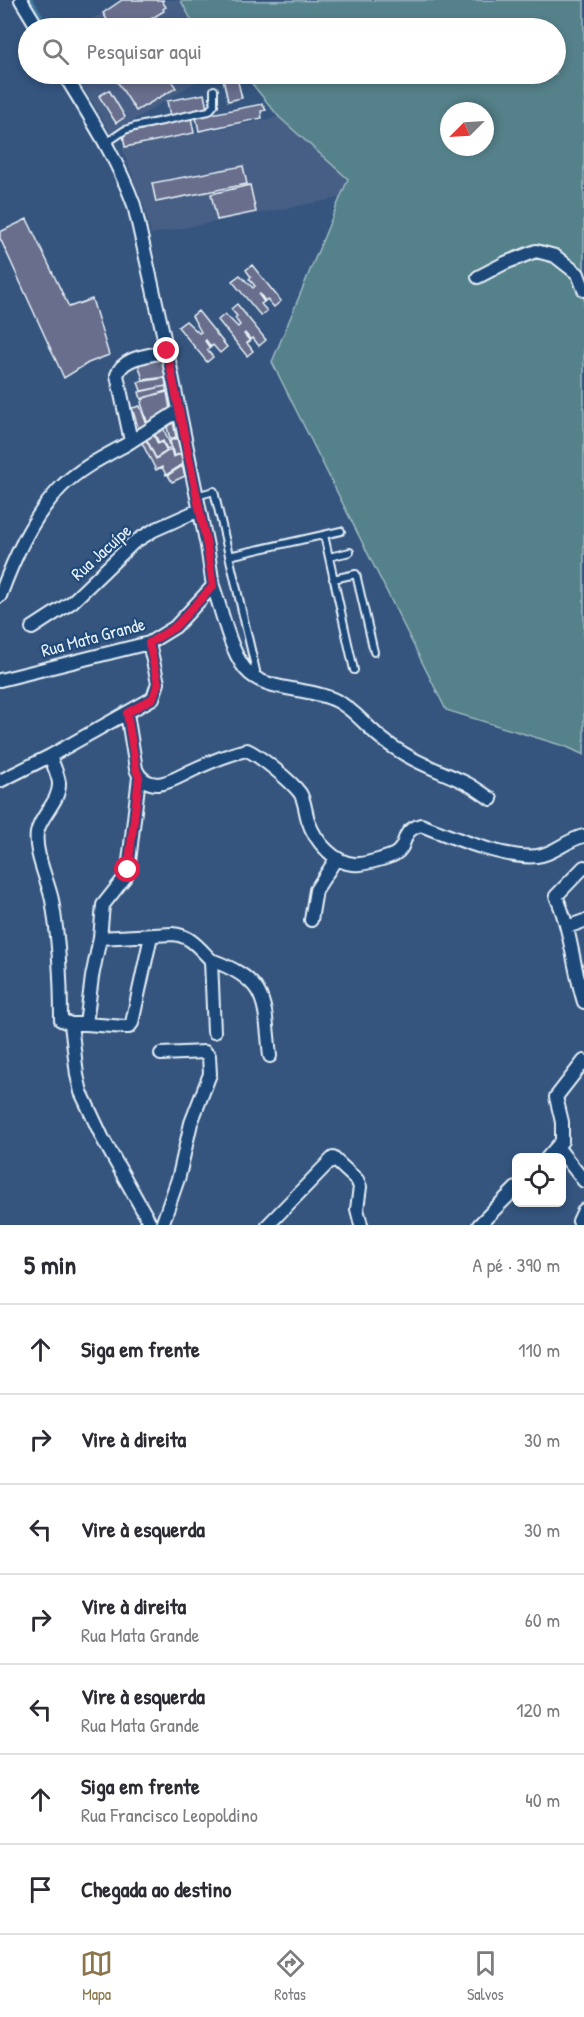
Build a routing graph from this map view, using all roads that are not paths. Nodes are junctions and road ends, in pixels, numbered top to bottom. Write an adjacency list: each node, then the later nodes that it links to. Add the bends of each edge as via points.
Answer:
1 (21, 0): 2 (street)
2 (32, 18)
3 (70, 84): 5 (street)
4 (214, 90): 5 (lane, via 210,111 134,127)
5 (106, 143): 8 (street, via 134,205)
6 (478, 277): 7 (street, via 536,251 555,256 578,274)
7 (584, 290)
8 (167, 351): 9 (street); 10 (street, via 128,361 119,369)
9 (178, 411): 10 (street); 11 (street)
10 (131, 441): 20 (street, via 62,486 30,530)
11 (196, 496): 12 (street); 16 (lane, via 214,491)
12 (199, 510): 19 (street); 21 (street, Rua Jacuípe, via 133,543 72,602)
13 (341, 531): 14 (lane)
14 (324, 535): 16 (lane); 17 (lane)
15 (350, 552): 17 (lane)
16 (229, 556): 25 (lane)
17 (329, 557): 18 (lane)
18 (333, 579): 23 (lane, via 356,574); 24 (lane)
19 (213, 586): 22 (street, Rua Mata Grande, via 175,627); 31 (street, via 234,649 250,674 274,686 311,691 339,702 403,754)
20 (0, 596)
21 (32, 628)
22 (149, 643): 26 (street, Rua Mata Grande); 27 (street, via 158,683 153,698)
23 (374, 652)
24 (354, 670)
25 (256, 671)
26 (0, 680)
27 (127, 713): 28 (street); 29 (street)
28 (56, 753): 30 (street); 42 (street, via 57,795 36,836 57,932)
29 (139, 777): 33 (street, via 156,784 171,781 247,750 300,793 311,828); 39 (street, via 128,870 103,905)
30 (0, 781)
31 (491, 799)
32 (584, 836): 33 (street, via 531,857 478,847 421,825 412,827 396,854 359,864 344,864)
33 (336, 859): 35 (street, via 316,890)
34 (584, 867): 37 (street, via 556,896)
35 (311, 920)
36 (584, 921): 37 (street)
37 (567, 927): 41 (street)
38 (151, 936): 39 (street); 40 (street, via 181,935); 43 (street, via 132,1023 129,1027)
39 (100, 938): 43 (street)
40 (211, 960): 44 (street); 46 (street, via 240,972 261,996)
41 (584, 1002)
42 (66, 1022): 43 (street); 52 (street, via 81,1092)
43 (86, 1024)
44 (214, 1032)
45 (161, 1054): 53 (street, via 205,1052 209,1056 210,1074 191,1123)
46 (270, 1056)
47 (584, 1061): 48 (street, via 556,1097 562,1122 562,1142)
48 (558, 1148): 49 (street); 50 (street)
49 (553, 1153)
50 (584, 1181)
51 (512, 1192): 56 (street)
52 (151, 1225)
53 (162, 1225)
54 (268, 1225): 55 (street, via 333,1158 360,1186 357,1209)
55 (361, 1225)
56 (479, 1225)

